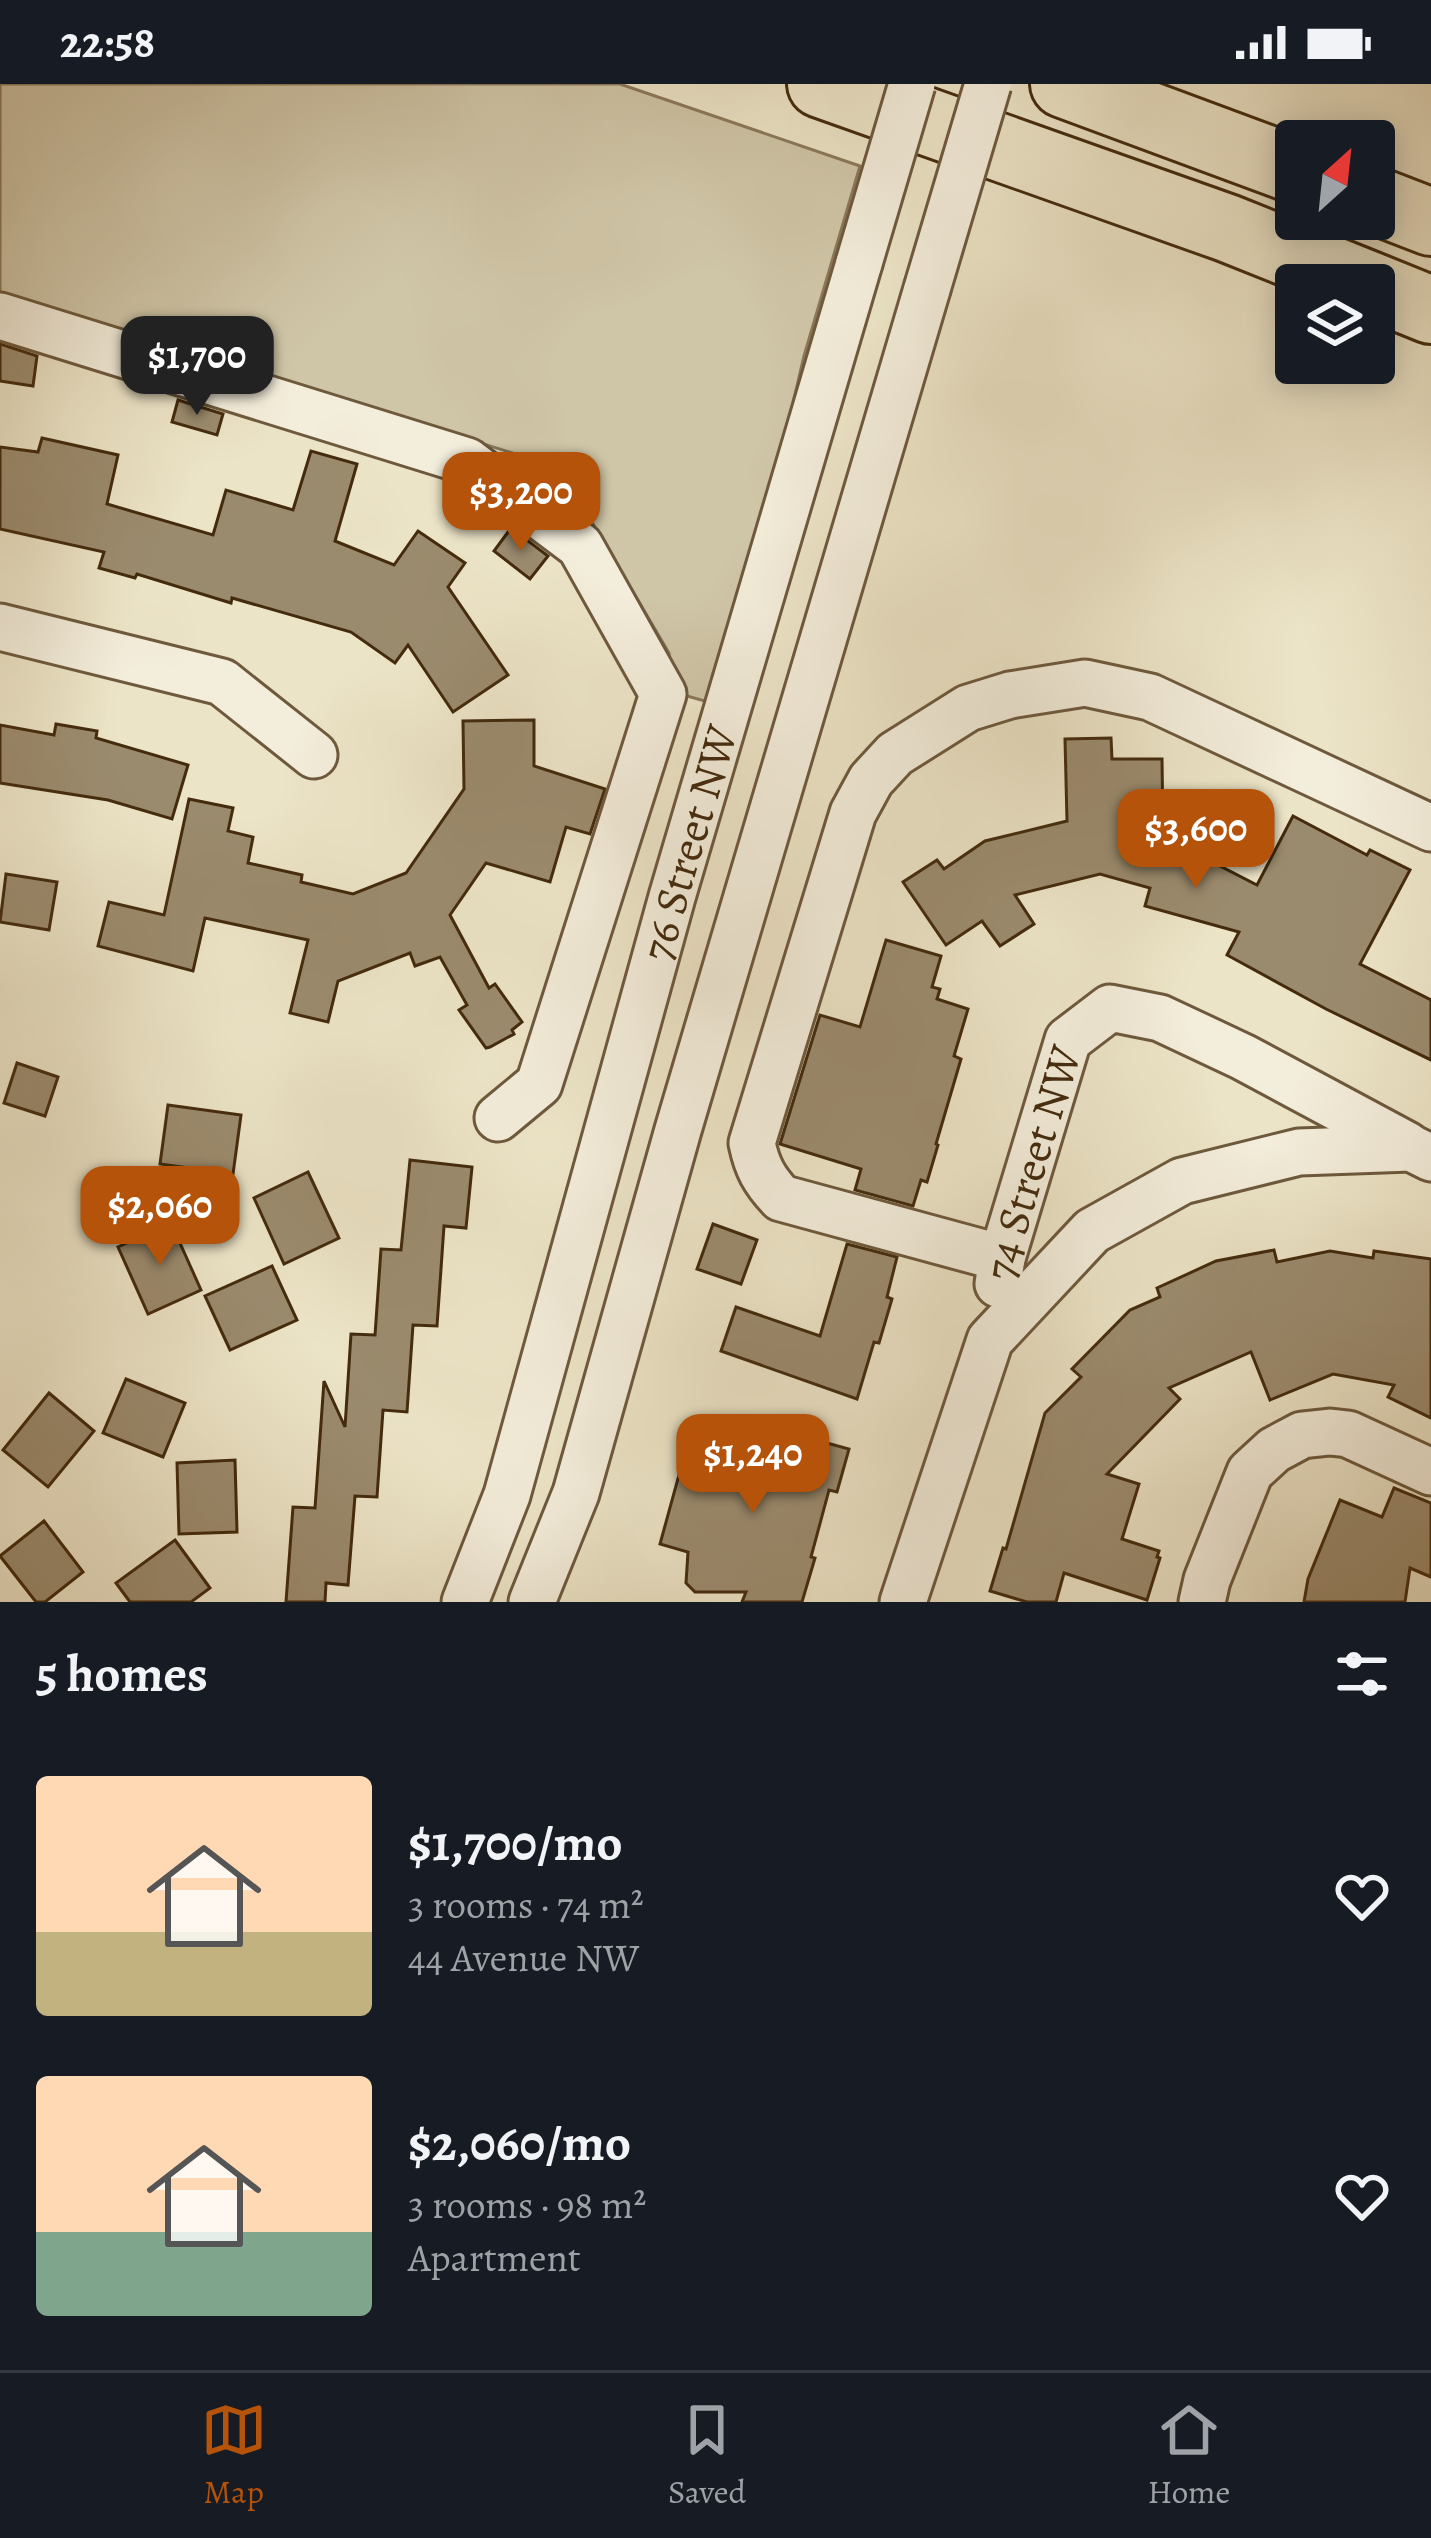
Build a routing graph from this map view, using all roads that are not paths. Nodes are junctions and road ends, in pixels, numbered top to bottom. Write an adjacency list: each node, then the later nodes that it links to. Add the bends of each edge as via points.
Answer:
1 (820, 84): 8 (highway)
2 (912, 84): 20 (street, 76 Street NW, bridge, via 672,897 507,1495)
3 (988, 84): 21 (street, 76 Street NW, bridge, via 576,1492)
4 (1064, 84): 5 (highway)
5 (1275, 162)
6 (1395, 208): 7 (highway)
7 (1431, 223)
8 (1317, 264)
9 (1395, 295): 10 (highway)
10 (1431, 310)
11 (0, 316): 15 (street, via 467,461 580,546 663,694 539,1084)
12 (0, 627): 13 (street, via 222,682)
13 (314, 755)
14 (1431, 828): 17 (street, via 1150,697 1085,683 968,708 895,754 853,813 752,1143 764,1179 781,1198)
15 (498, 1118)
16 (1421, 1153): 17 (street, 74 Street NW, via 1160,1018 1110,1008 1068,1040); 18 (street, 74 Street NW, via 1299,1152 1182,1181 1092,1231)
17 (1002, 1258): 18 (street, 74 Street NW)
18 (990, 1340): 22 (street, 74 Street NW)
19 (1431, 1472): 23 (street, via 1348,1434 1302,1435 1274,1450 1250,1472)
20 (465, 1602)
21 (532, 1602)
22 (903, 1602)
23 (1202, 1602)

